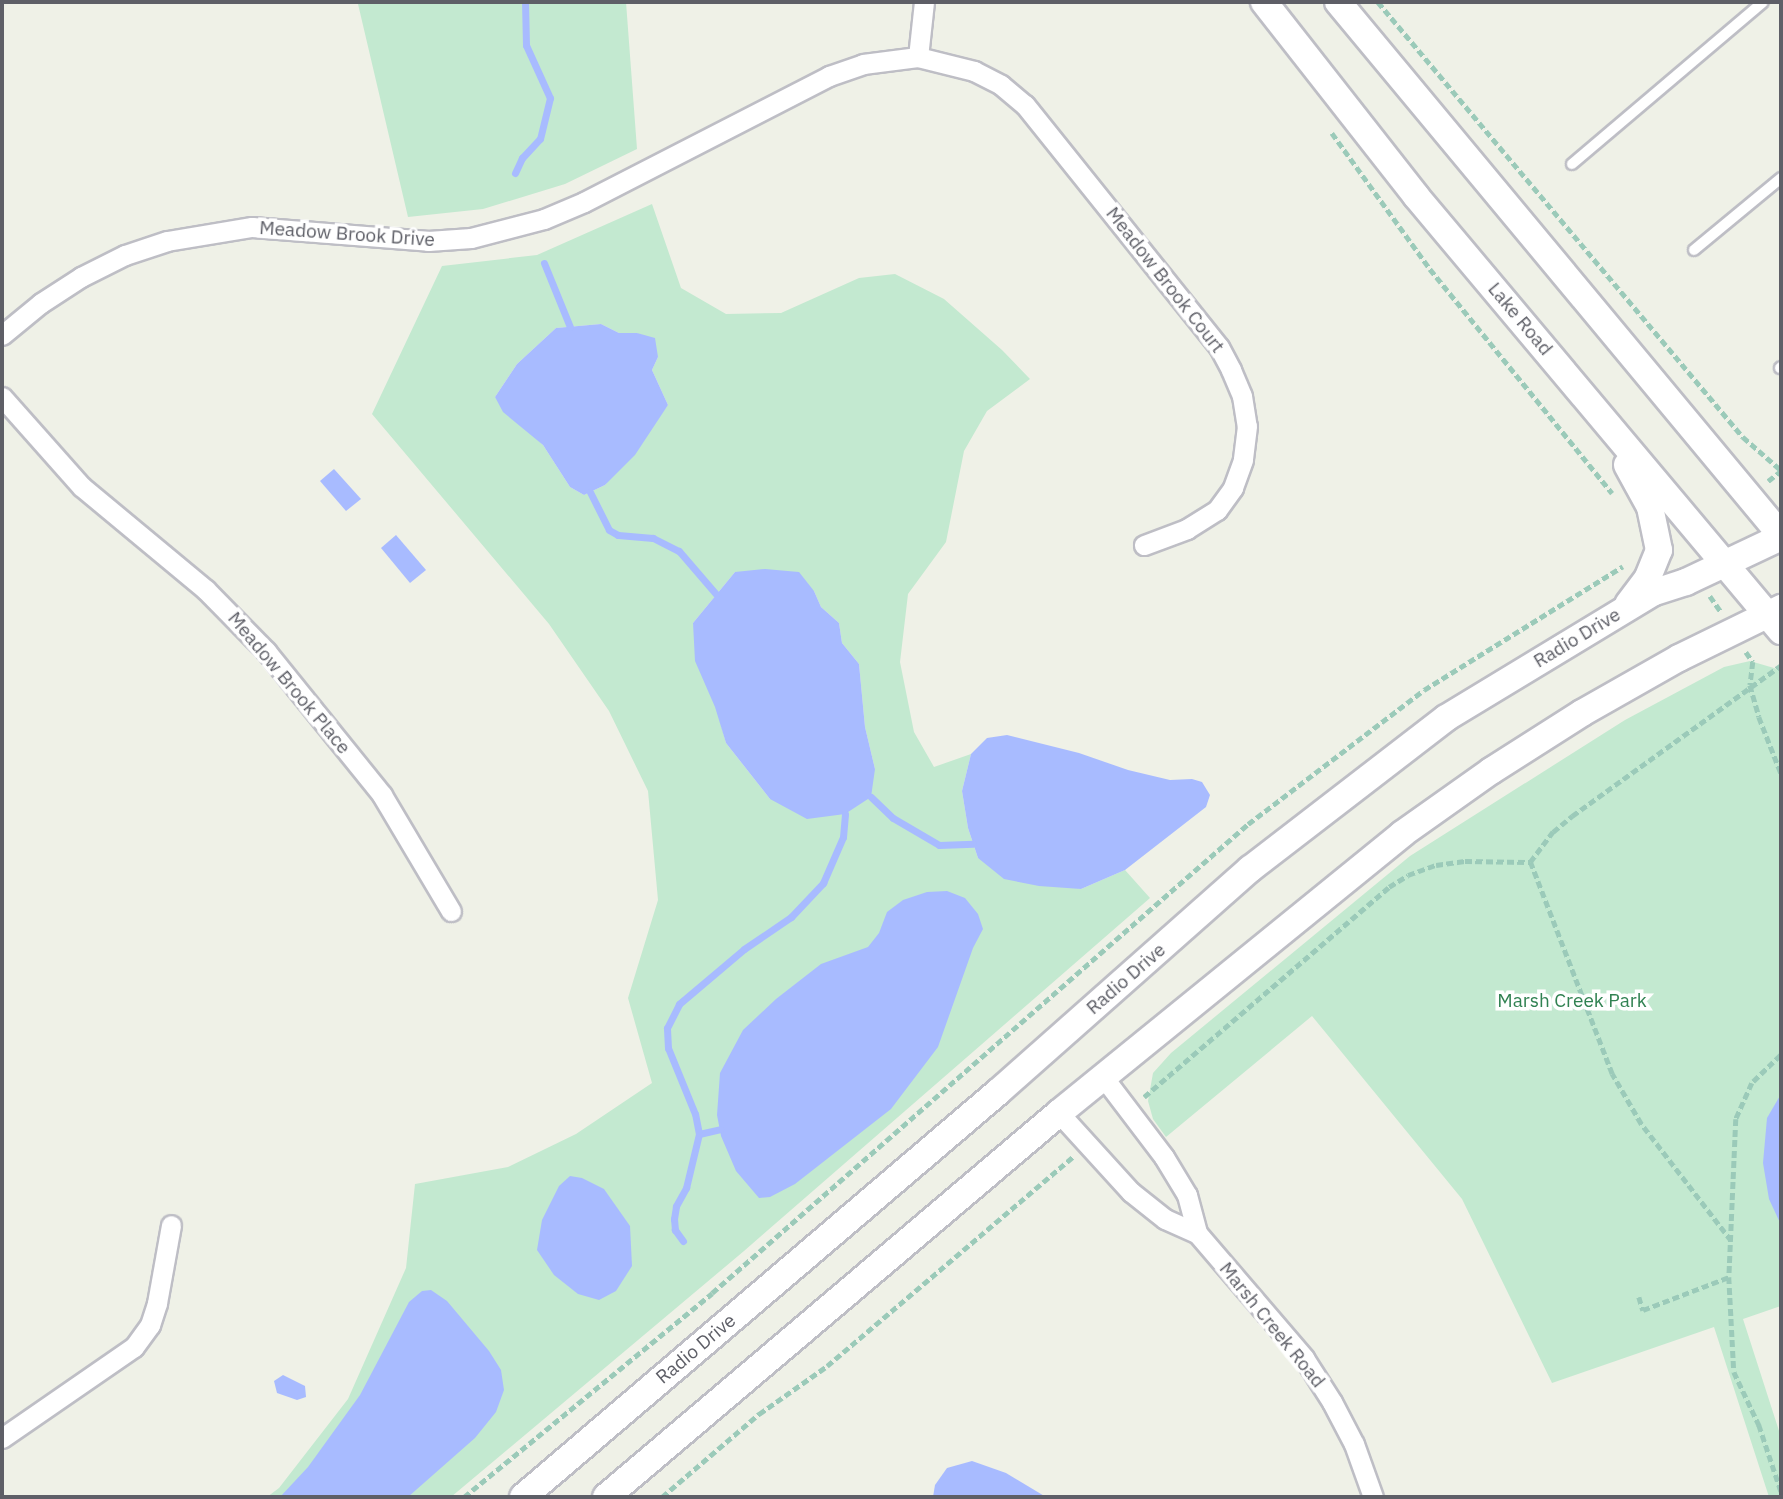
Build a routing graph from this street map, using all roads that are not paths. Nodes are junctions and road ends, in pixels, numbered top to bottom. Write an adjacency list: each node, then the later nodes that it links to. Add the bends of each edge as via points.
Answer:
1 (924, 2): 5 (street)
2 (1264, 2): 11 (main road, Lake Road, via 1416,196)
3 (1338, 2): 12 (main road)
4 (1763, 2): 6 (lane)
5 (918, 58): 9 (street, Meadow Brook Drive, via 863,64 829,76 584,202 534,222 471,238 428,241 252,227 167,241 125,255 81,278); 13 (street, Meadow Brook Court, via 974,71 1025,105 1219,347 1231,369 1247,426 1243,460 1233,488 1217,510 1187,529)
6 (1572, 164)
7 (1781, 178): 8 (lane)
8 (1694, 250)
9 (2, 335)
10 (2, 397): 17 (street, Meadow Brook Place, via 82,487 206,590 266,651 382,794)
11 (1598, 412): 14 (main road, Lake Road); 15 (main road, via 1650,507 1659,550 1647,579)
12 (1781, 536): 14 (main road, Radio Drive)
13 (1144, 545)
14 (1725, 564): 15 (main road, Radio Drive, via 1652,593); 16 (main road, Lake Road)
15 (1623, 611): 23 (main road, Radio Drive, via 1446,718 1250,869)
16 (1777, 618): 18 (main road, via 1582,713 1446,802)
17 (451, 911)
18 (1104, 1078): 19 (main road); 21 (street, Marsh Creek Road, via 1187,1195)
19 (1059, 1113): 21 (street, Marsh Creek Road, via 1131,1192 1165,1219); 24 (main road)
20 (171, 1225): 22 (street, via 150,1325 134,1348)
21 (1197, 1233): 25 (street, Marsh Creek Road, via 1304,1358 1354,1444)
22 (2, 1438)
23 (523, 1497)
24 (606, 1497)
25 (1374, 1497)

